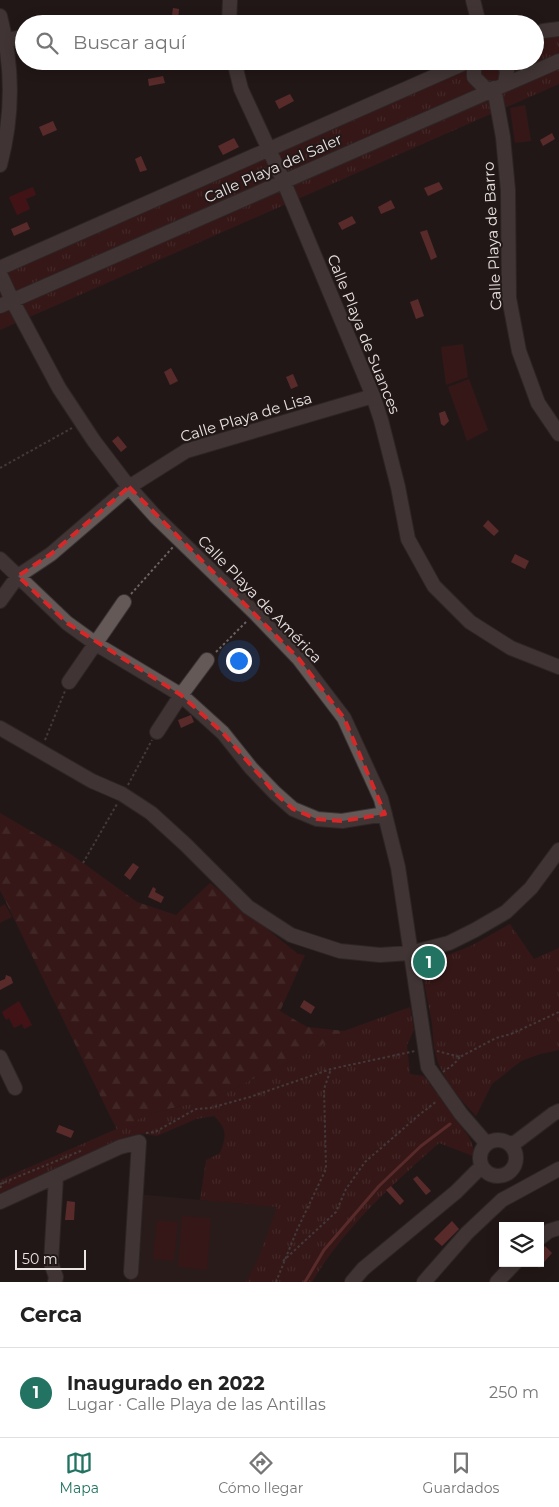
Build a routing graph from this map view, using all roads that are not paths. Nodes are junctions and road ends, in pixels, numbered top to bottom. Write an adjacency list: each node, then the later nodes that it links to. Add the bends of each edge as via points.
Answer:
1 (230, 0): 3 (street)
2 (473, 0): 4 (street)
3 (229, 15)
4 (477, 15)
5 (0, 16): 9 (street)
6 (559, 29): 7 (street)
7 (544, 31)
8 (15, 38): 9 (street)
9 (6, 40): 18 (street, via 10,113)
10 (559, 61): 11 (street, Calle Playa del Saler)
11 (544, 67)
12 (236, 70): 19 (street, Calle Playa de Suances)
13 (449, 70): 19 (street, Calle Playa del Saler)
14 (474, 70): 17 (street, via 474,77)
15 (506, 70): 17 (street, Calle Playa de Barro)
16 (538, 70): 17 (street, Calle Playa del Saler)
17 (496, 88): 21 (street, Calle Playa del Saler); 26 (street, Calle Playa de Barro, via 508,190 509,298 519,352 538,403)
18 (3, 142): 20 (street)
19 (268, 150): 21 (street, Calle Playa de Suances); 22 (street, Calle Playa del Saler)
20 (0, 165)
21 (284, 180): 24 (street, Calle Playa del Saler); 25 (street, Calle Playa de Suances)
22 (0, 268)
23 (0, 274): 24 (street, Calle Playa de América)
24 (6, 303): 27 (street, Calle Playa de América, via 94,441)
25 (373, 396): 27 (street, Calle Playa de Lisa, via 186,451); 34 (street, Calle Playa de Suances, via 382,420 408,539 434,586 470,622 510,648)
26 (559, 434)
27 (129, 487): 29 (street, Calle Playa de Lisa, via 51,554); 39 (street, Calle Playa de América, via 299,659 344,718)
28 (0, 559): 29 (street)
29 (18, 576): 30 (street, Calle Playa de Lisa); 32 (street, via 67,623)
30 (0, 601)
31 (124, 602): 32 (street)
32 (96, 644): 35 (street); 36 (street)
33 (207, 660): 36 (street)
34 (559, 667)
35 (69, 682)
36 (180, 695): 38 (street); 39 (street, via 223,733 251,768 293,809 317,819 342,821)
37 (0, 728): 41 (street, via 151,813 248,907 291,935 340,951 380,955)
38 (157, 732)
39 (385, 814): 41 (street, Calle Playa de América, via 398,868)
40 (559, 850): 41 (street, via 531,888 506,912 449,943)
41 (410, 953): 45 (street, Calle Playa de América, via 428,1066 461,1114)
42 (0, 1057): 43 (street)
43 (15, 1088)
44 (559, 1111): 46 (street)
45 (487, 1144): 46 (street, via 498,1140); 47 (street, via 480,1154)
46 (509, 1144): 47 (street, via 515,1152 516,1163 510,1172 500,1176 489,1174)
47 (482, 1166): 56 (street)
48 (559, 1170): 57 (street, via 502,1200 467,1233)
49 (56, 1177): 50 (street); 54 (street, via 143,1137); 55 (street, via 51,1263)
50 (0, 1202)
51 (559, 1228): 52 (street)
52 (544, 1235)
53 (511, 1267): 58 (street)
54 (131, 1272)
55 (55, 1282)
56 (352, 1282)
57 (424, 1282)
58 (497, 1282)

